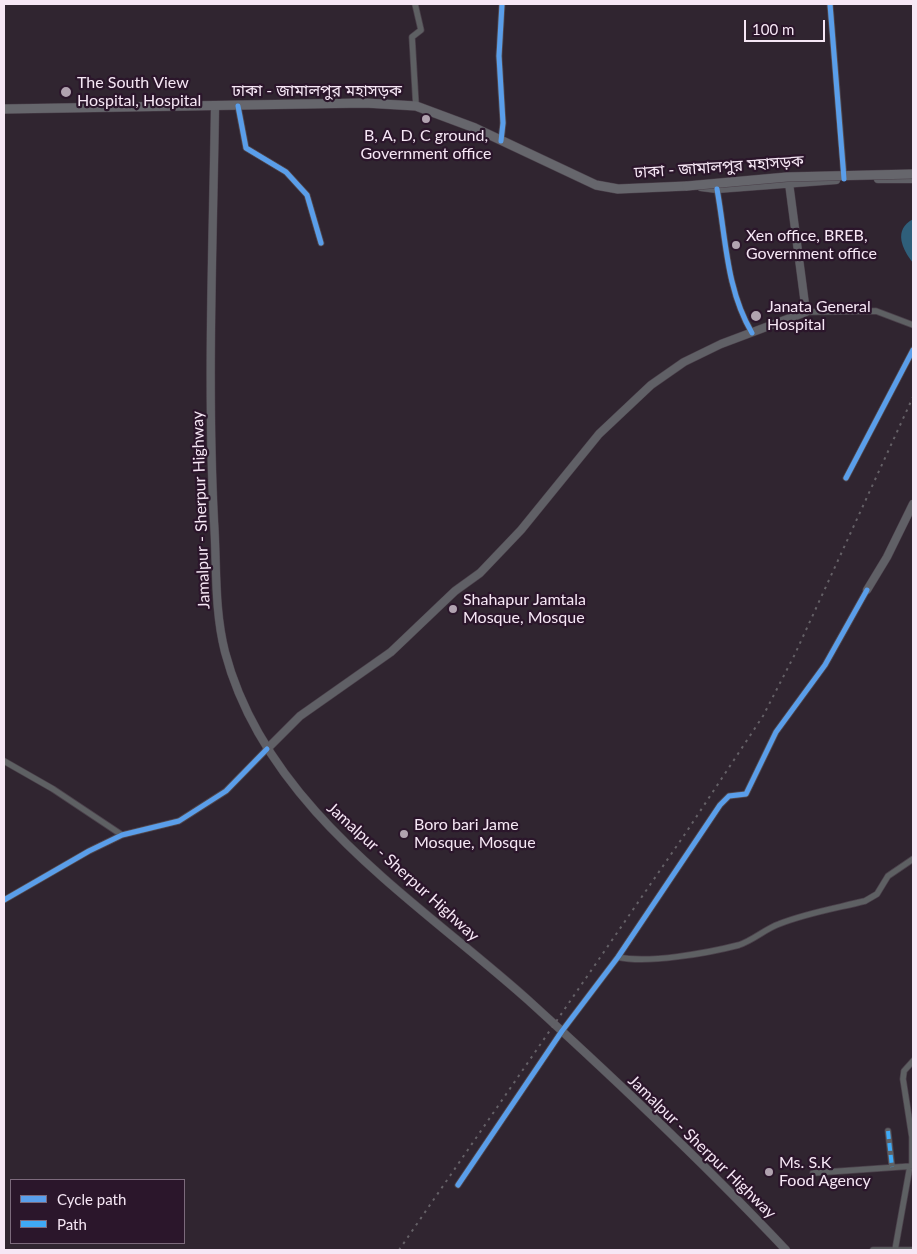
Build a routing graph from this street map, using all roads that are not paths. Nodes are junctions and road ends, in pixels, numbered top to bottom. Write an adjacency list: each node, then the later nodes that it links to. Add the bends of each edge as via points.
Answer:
1 (415, 4): 5 (street, via 421,30 412,39)
2 (502, 4): 8 (street, via 499,56)
3 (830, 4): 10 (street)
4 (238, 106): 5 (highway, ঢাকা - জামালপুর মহাসড়ক, via 365,103); 6 (highway, ঢাকা - জামালপুর মহাসড়ক); 15 (street, via 246,148 286,172 307,194)
5 (416, 106): 8 (highway, ঢাকা - জামালপুর মহাসড়ক)
6 (215, 107): 7 (highway, ঢাকা - জামালপুর মহাসড়ক); 23 (main road, Jamalpur - Sherpur Highway, via 210,447 216,600 225,652 243,700)
7 (4, 109)
8 (501, 141): 13 (highway, ঢাকা - জামালপুর মহাসড়ক, via 596,184 618,189)
9 (913, 174): 13 (highway, ঢাকা - জামালপুর মহাসড়ক, bridge, via 797,177)
10 (844, 179): 11 (main road); 12 (main road)
11 (913, 179)
12 (789, 184): 14 (main road); 16 (main road)
13 (687, 186): 14 (main road)
14 (717, 189): 18 (street, via 728,269)
15 (321, 243)
16 (806, 312): 17 (street, via 876,310); 18 (main road)
17 (913, 325)
18 (752, 333): 23 (main road, via 684,362 651,385 599,434 521,530 480,573 455,591 391,652 300,716)
19 (913, 350): 20 (street)
20 (846, 478)
21 (913, 504): 22 (main road)
22 (867, 590): 28 (street, via 825,665 776,732 746,794 729,796 720,805)
23 (267, 749): 25 (street, via 226,791 179,820); 29 (main road, Jamalpur - Sherpur Highway, via 300,796 341,840)
24 (4, 761): 25 (street, via 53,789)
25 (122, 836): 27 (street, via 89,851)
26 (913, 859): 28 (street, via 888,876 871,898 780,923 739,944 654,960)
27 (4, 900)
28 (618, 957): 29 (street)
29 (562, 1031): 35 (street); 36 (main road, Jamalpur - Sherpur Highway, via 713,1173)
30 (913, 1060): 32 (street, via 904,1071 903,1079 912,1137)
31 (888, 1131): 33 (street)
32 (912, 1166): 33 (street); 39 (street)
33 (892, 1167): 34 (street)
34 (813, 1173)
35 (458, 1185)
36 (786, 1250)
37 (873, 1250): 38 (street)
38 (879, 1250): 39 (street)
39 (895, 1250): 40 (street)
40 (913, 1250)

